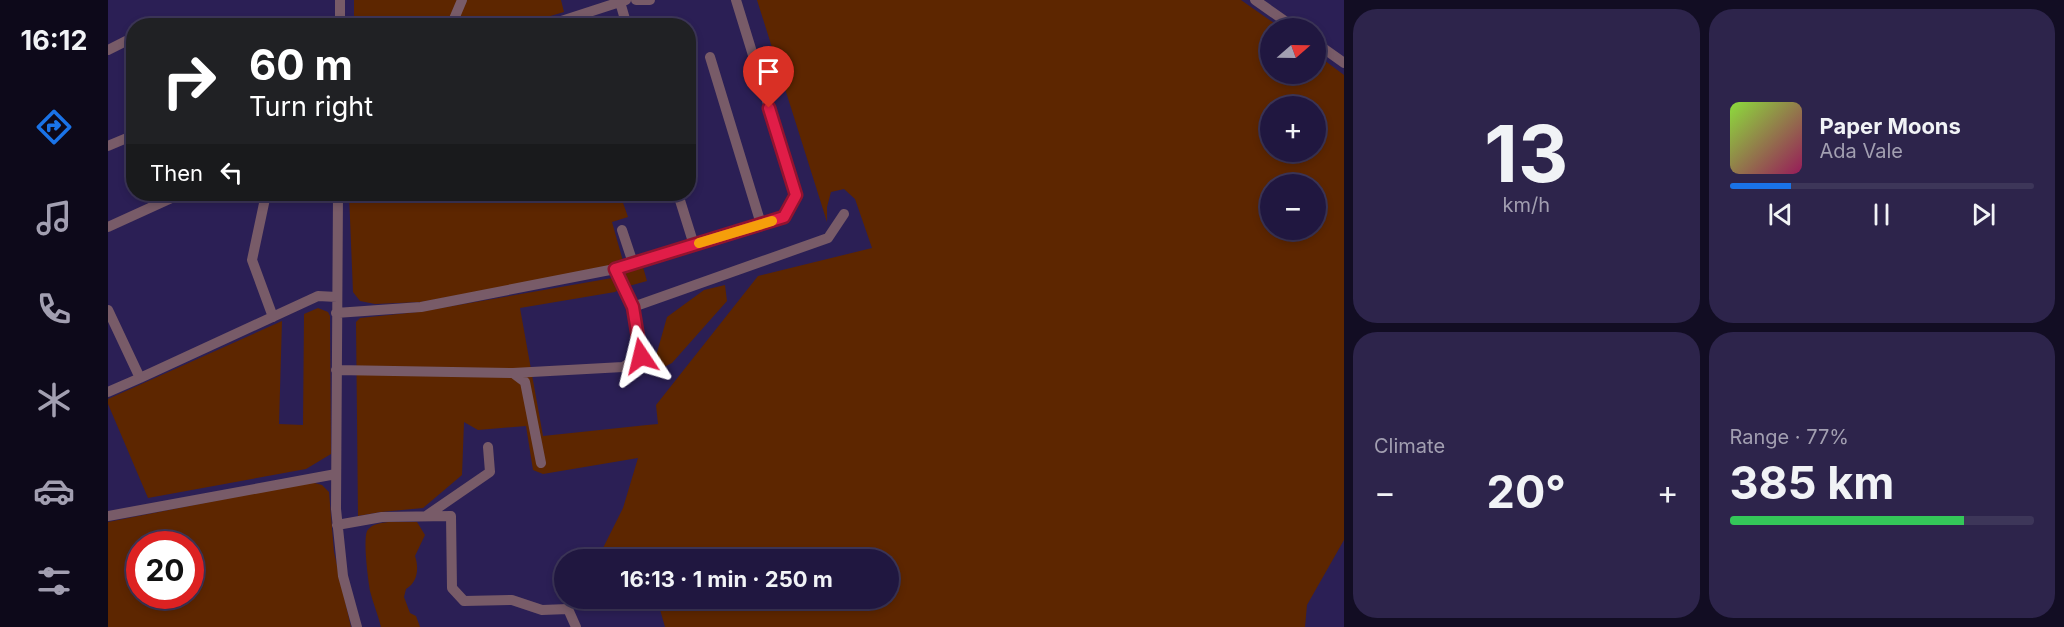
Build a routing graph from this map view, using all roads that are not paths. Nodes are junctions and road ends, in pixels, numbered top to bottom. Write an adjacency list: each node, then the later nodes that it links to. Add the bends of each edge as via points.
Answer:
1 (340, 0): 8 (street)
2 (462, 0): 9 (street)
3 (636, 0): 4 (street)
4 (650, 0)
5 (736, 0): 25 (street, via 796,195 784,217)
6 (1255, 0): 12 (street)
7 (623, 1): 10 (street); 11 (street)
8 (339, 18)
9 (454, 18)
10 (571, 18)
11 (626, 18)
12 (1281, 18)
13 (126, 41): 14 (street)
14 (108, 50)
15 (1326, 50): 17 (street)
16 (710, 57): 25 (street)
17 (1344, 63)
18 (126, 138): 19 (street)
19 (108, 146)
20 (165, 201): 26 (street)
21 (265, 201): 35 (street, via 252,260)
22 (338, 201): 31 (street)
23 (680, 201): 28 (street)
24 (844, 214): 32 (street, via 828,238)
25 (761, 224): 28 (street)
26 (108, 227)
27 (622, 230): 29 (street)
28 (693, 245): 29 (street)
29 (633, 263): 30 (street)
30 (615, 269): 32 (street); 34 (street, via 421,307)
31 (337, 297): 34 (street); 35 (street, via 318,296)
32 (633, 307): 37 (street, via 641,356 623,367)
33 (108, 310): 38 (street)
34 (336, 313): 36 (street)
35 (273, 316): 38 (street)
36 (336, 370): 37 (street); 42 (street)
37 (513, 373): 41 (street, via 525,382)
38 (140, 378): 39 (street)
39 (108, 392)
40 (488, 447): 44 (street, via 490,472)
41 (541, 463)
42 (336, 474): 43 (street); 45 (street)
43 (108, 516)
44 (426, 517): 45 (street, via 382,517); 47 (street, via 451,516 452,588 464,602 512,600 542,610 568,609)
45 (337, 525): 46 (street)
46 (357, 627)
47 (576, 627)

